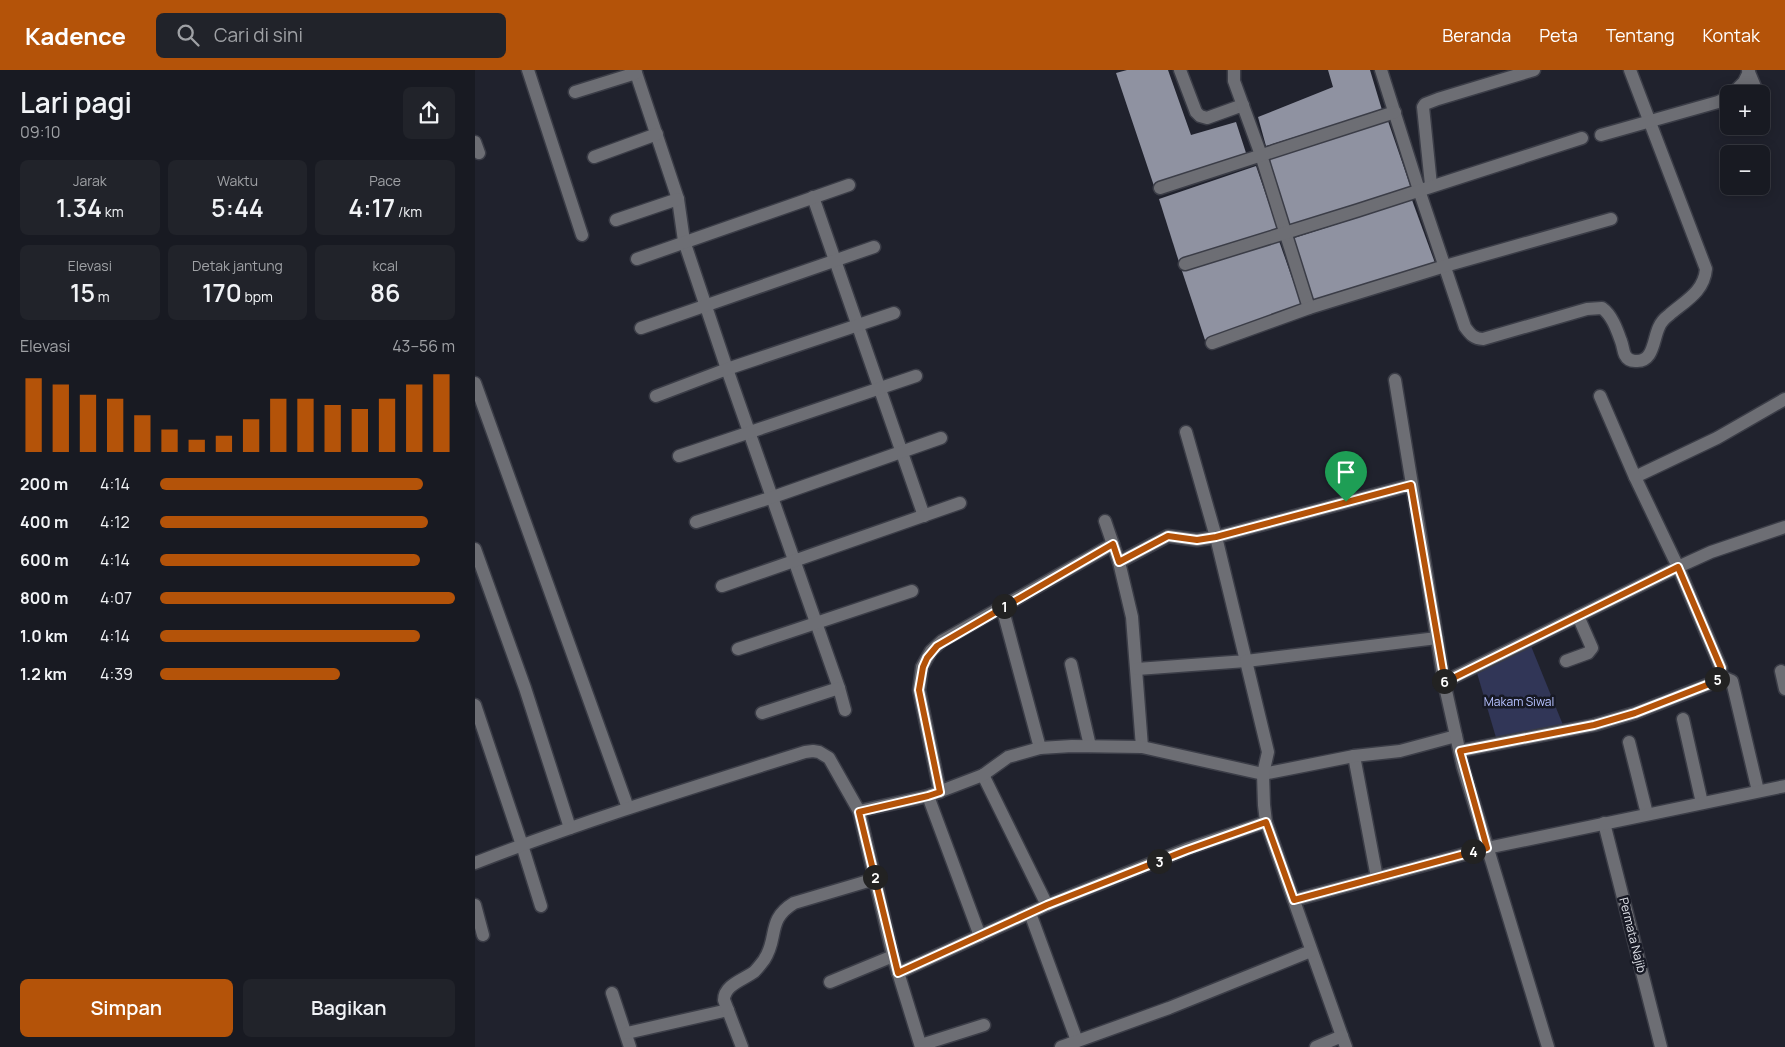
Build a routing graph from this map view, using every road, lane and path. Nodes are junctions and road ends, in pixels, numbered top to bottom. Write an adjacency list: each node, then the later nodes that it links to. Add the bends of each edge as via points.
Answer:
1 (528, 70): 30 (street)
2 (1180, 70): 13 (street, via 1200,116 1207,118)
3 (1234, 70): 13 (street, via 1234,81)
4 (1535, 70): 22 (street, via 1425,104)
5 (1630, 70): 15 (street)
6 (635, 71): 11 (street); 16 (street)
7 (1749, 71): 9 (street); 10 (street)
8 (1384, 73): 14 (street)
9 (1741, 85)
10 (1754, 85)
11 (575, 92)
12 (1720, 101): 15 (street)
13 (1243, 105): 19 (street)
14 (1395, 112): 19 (street); 24 (street)
15 (1650, 121): 17 (street); 36 (street, via 1704,263 1705,275 1701,287 1659,326 1649,356 1643,360 1628,359 1613,322 1606,311 1596,308 1479,339 1465,327)
16 (657, 134): 20 (street); 26 (street)
17 (1601, 135)
18 (1582, 138): 22 (street)
19 (1261, 155): 23 (street); 29 (street)
20 (594, 156)
21 (849, 185): 25 (street)
22 (1431, 186): 24 (street)
23 (1160, 188)
24 (1419, 190): 29 (street); 36 (street)
25 (813, 197): 31 (street); 34 (street)
26 (678, 199): 28 (street); 31 (street)
27 (1611, 219): 36 (street)
28 (616, 220)
29 (1285, 232): 35 (street); 38 (street)
30 (582, 235)
31 (685, 241): 33 (street); 37 (street)
32 (874, 247): 34 (street)
33 (637, 259)
34 (835, 260): 37 (street); 40 (street)
35 (1185, 264)
36 (1445, 266): 38 (street)
37 (706, 305): 41 (street); 43 (street)
38 (1309, 308): 42 (street)
39 (894, 313): 40 (street)
40 (858, 325): 43 (street); 47 (street)
41 (641, 328)
42 (1212, 343)
43 (727, 369): 48 (street); 51 (street)
44 (916, 376): 47 (street)
45 (1395, 380): 57 (street)
46 (475, 383): 104 (street)
47 (880, 389): 51 (street); 54 (street)
48 (656, 396)
49 (1600, 396): 56 (street)
50 (1785, 399): 56 (street, via 1717,438)
51 (751, 432): 55 (street); 58 (street)
52 (1186, 432): 64 (street)
53 (941, 438): 54 (street)
54 (902, 452): 58 (street); 60 (street)
55 (679, 456)
56 (1635, 477): 69 (street)
57 (1411, 485): 64 (street); 75 (street)
58 (773, 497): 62 (street); 67 (street)
59 (960, 502): 60 (street)
60 (924, 516): 67 (street)
61 (1105, 521): 65 (street)
62 (696, 522)
63 (1785, 527): 69 (street)
64 (1216, 537): 68 (street, via 1197,540 1168,536); 78 (street)
65 (1113, 544): 68 (street); 72 (street)
66 (475, 549): 109 (street, via 525,688)
67 (795, 561): 70 (street); 74 (street)
68 (1119, 562): 80 (street, via 1132,616)
69 (1678, 567): 73 (street); 82 (street, via 1721,668)
70 (722, 586)
71 (912, 591): 74 (street)
72 (1002, 607): 95 (street); 102 (street, via 937,646 923,667 919,690)
73 (1579, 616): 77 (street, via 1592,648); 83 (street)
74 (816, 623): 76 (street); 84 (street)
75 (1437, 638): 78 (street); 83 (street)
76 (738, 649)
77 (1566, 661)
78 (1247, 662): 80 (street); 98 (street, via 1268,752)
79 (1071, 664): 93 (street)
80 (1137, 669): 94 (street)
81 (1781, 671): 85 (street)
82 (1720, 676): 96 (street, via 1712,683 1635,713 1585,727); 101 (street, via 1732,681)
83 (1445, 682): 91 (street)
84 (839, 688): 87 (street); 88 (street)
85 (1785, 689)
86 (475, 705): 90 (street)
87 (845, 710)
88 (761, 713)
89 (1683, 719): 103 (street)
90 (480, 736): 110 (street)
91 (1456, 736): 96 (street); 97 (street, via 1399,751)
92 (1629, 742): 106 (street)
93 (1090, 746): 94 (street); 95 (street)
94 (1142, 747): 98 (street)
95 (1040, 748): 99 (street, via 1008,757)
96 (1460, 751): 111 (street)
97 (1354, 756): 98 (street); 113 (street)
98 (1263, 774): 107 (street)
99 (983, 775): 102 (street); 117 (street)
100 (1785, 786): 101 (street)
101 (1758, 791): 103 (street)
102 (934, 794): 105 (street); 121 (street)
103 (1702, 803): 106 (street)
104 (629, 808): 105 (street, via 813,750 829,758); 109 (street)
105 (857, 808): 114 (street)
106 (1647, 814): 108 (street)
107 (1266, 822): 115 (street); 117 (street)
108 (1604, 823): 111 (street); 138 (street, Permata Najib)
109 (569, 828): 110 (street)
110 (522, 845): 112 (street); 118 (street)
111 (1487, 848): 113 (street); 137 (street)
112 (475, 863)
113 (1377, 878): 115 (street)
114 (875, 879): 123 (street); 127 (street, via 794,903 784,909 774,926 765,958 725,993)
115 (1294, 900): 122 (street)
116 (475, 905): 120 (street)
117 (1047, 905): 119 (street)
118 (541, 906)
119 (1030, 913): 121 (street); 130 (street)
120 (483, 934)
121 (980, 936): 124 (street)
122 (1311, 951): 130 (street); 131 (street)
123 (893, 956): 124 (street); 125 (street)
124 (898, 973): 132 (street)
125 (830, 982)
126 (612, 993): 129 (street)
127 (728, 1010): 129 (street); 134 (street)
128 (984, 1025): 132 (street)
129 (627, 1034): 133 (street)
130 (1077, 1041): 135 (street)
131 (1344, 1042): 136 (street)
132 (921, 1046)
133 (630, 1047)
134 (742, 1047)
135 (1061, 1047)
136 (1316, 1047)
137 (1548, 1047)
138 (1661, 1047)

